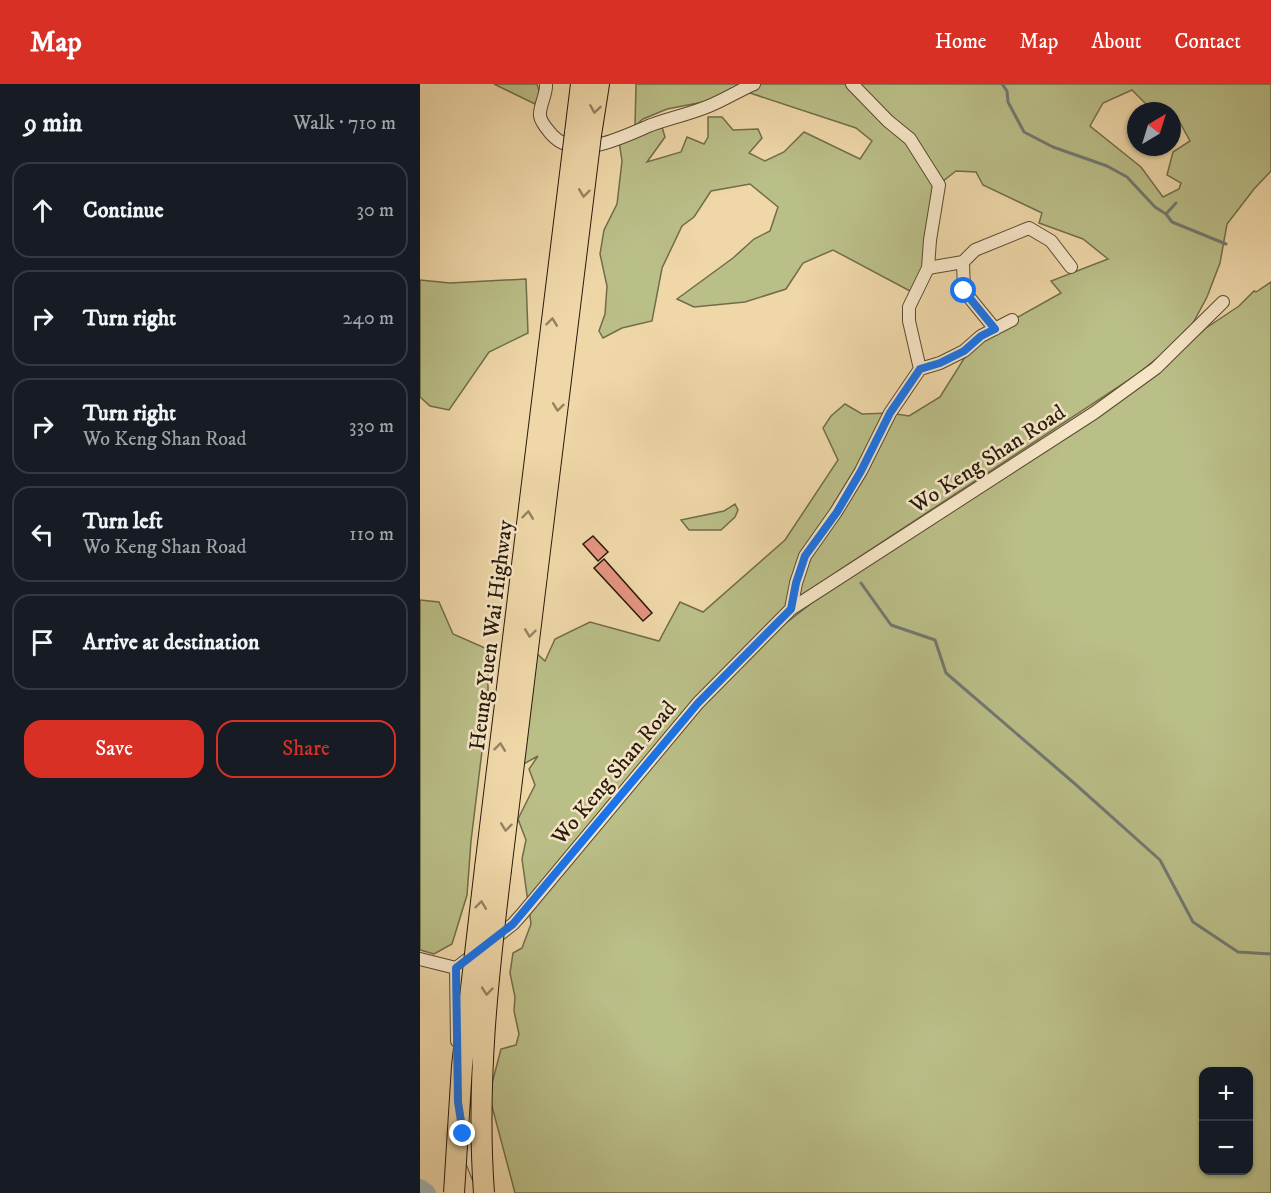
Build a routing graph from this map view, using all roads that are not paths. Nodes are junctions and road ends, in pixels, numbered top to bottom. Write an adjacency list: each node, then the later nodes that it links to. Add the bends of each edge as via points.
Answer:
1 (546, 84): 4 (street, via 540,115 556,139 569,147 610,142 709,106)
2 (581, 84): 6 (highway, Heung Yuen Wai Highway)
3 (599, 84): 6 (highway, Heung Yuen Wai Highway, one-way to 6)
4 (754, 84)
5 (852, 84): 9 (street, via 910,140 939,185)
6 (583, 134): 15 (highway, Heung Yuen Wai Highway, bridge)
7 (963, 262): 8 (street, via 975,250 1029,228 1051,241); 9 (street); 12 (street, via 964,291)
8 (1071, 267)
9 (928, 268): 13 (street, via 909,308)
10 (1223, 302): 14 (street, Wo Keng Shan Road, via 1156,368 1094,413)
11 (1012, 320): 12 (street)
12 (995, 329): 13 (street, via 956,355)
13 (920, 369): 14 (street, via 890,413 837,512 805,556)
14 (791, 609): 17 (street, Wo Keng Shan Road, via 698,703 513,924)
15 (493, 869): 18 (highway, Heung Yuen Wai Highway, one-way to 15, bridge, via 462,1066); 19 (highway, Heung Yuen Wai Highway, one-way to 19, bridge, via 483,1044)
16 (420, 959): 17 (street)
17 (456, 968): 19 (street, via 458,1102 467,1147)
18 (454, 1193)
19 (485, 1193)

